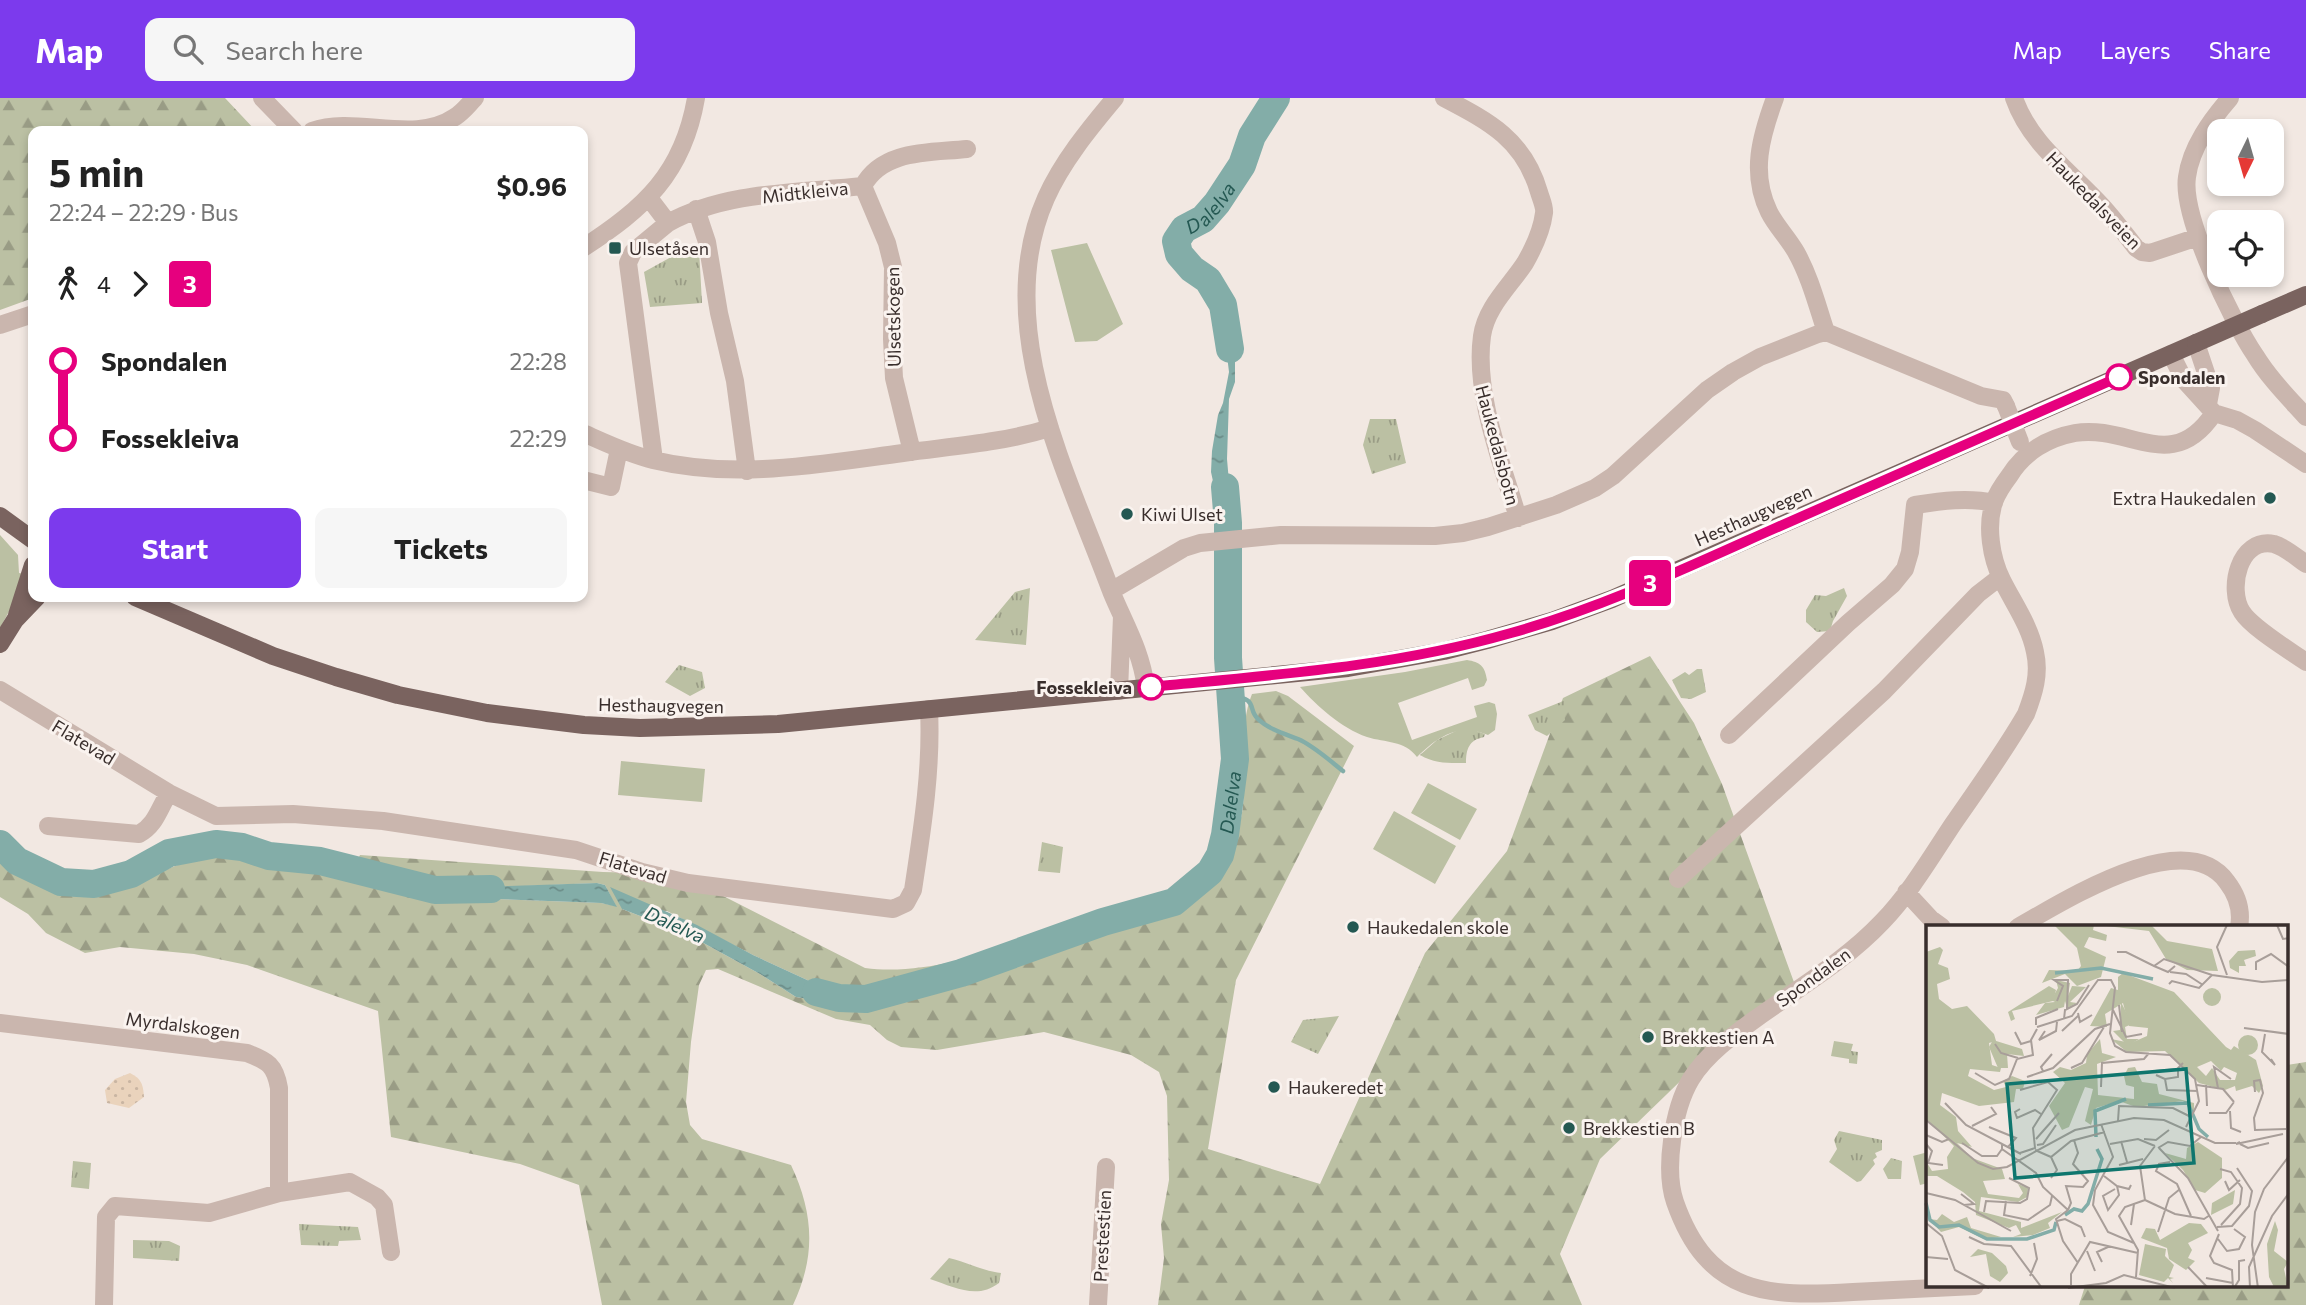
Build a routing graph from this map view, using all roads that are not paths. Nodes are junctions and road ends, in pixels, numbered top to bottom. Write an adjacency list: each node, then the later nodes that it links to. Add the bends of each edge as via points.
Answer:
1 (262, 98): 9 (street)
2 (475, 98): 10 (street, via 453,118)
3 (696, 98): 13 (street, via 687,135)
4 (1115, 98): 26 (street, via 1053,183 1031,244 1026,319)
5 (1444, 98): 37 (street, Haukedalsbotn, via 1513,142 1535,176 1545,211 1525,262 1490,312 1480,345 1483,393)
6 (1775, 98): 21 (street, via 1761,138 1759,177 1769,212 1809,279)
7 (2014, 98): 16 (street, Haukedalsveien, via 2036,139 2136,248 2150,253)
8 (2230, 98): 16 (street, via 2209,124 2187,176 2188,206)
9 (289, 126)
10 (428, 126)
11 (967, 149): 12 (street, Midtkleiva, via 899,157 879,167)
12 (863, 186): 14 (street, Midtkleiva); 30 (street, Ulsetskogen, via 893,267 894,378)
13 (649, 198): 15 (street); 17 (street)
14 (696, 209): 15 (street, Midtkleiva); 33 (street, via 735,381)
15 (667, 223): 31 (street, via 633,252 628,263)
16 (2198, 237): 25 (street, via 2245,341)
17 (588, 245)
18 (2306, 295): 22 (main road, Hesthaugvegen, bridge)
19 (28, 316): 20 (street)
20 (0, 325)
21 (1826, 332): 28 (street, bridge, via 1963,390 2003,400); 37 (street, Haukedalsbotn, via 1733,372 1613,476)
22 (2196, 343): 23 (main road, Hesthaugvegen); 24 (street, via 2211,388)
23 (2171, 354): 24 (street, via 2184,380); 49 (main road, Hesthaugvegen, via 1719,554 1552,621 1422,655 1348,668)
24 (2211, 409): 28 (street, Spondalen, via 2201,430 2175,445 2084,432); 32 (street, via 2255,430)
25 (2306, 417)
26 (1050, 428): 30 (street, via 988,443); 42 (street)
27 (588, 435): 29 (street)
28 (2023, 448): 35 (street, Spondalen)
29 (619, 449): 31 (street); 34 (street, via 611,487)
30 (912, 452): 33 (street)
31 (654, 460): 33 (street)
32 (2306, 464)
33 (747, 471)
34 (588, 481)
35 (1994, 503): 40 (street, Spondalen, via 1990,538); 53 (street, via 1945,500 1915,505 1905,569)
36 (0, 516): 38 (main road)
37 (1518, 519): 42 (street, Haukedalsbotn, via 1436,536 1281,535 1213,541 1184,548)
38 (28, 536)
39 (2306, 564): 48 (street, via 2281,546 2265,544 2245,555 2236,581 2244,615)
40 (2000, 577): 56 (street, via 1884,691); 57 (street, Spondalen, via 2035,650 2038,668 2032,698 2015,733)
41 (28, 580): 46 (main road)
42 (1111, 591): 45 (street)
43 (32, 602): 46 (main road)
44 (146, 602): 52 (main road, Hesthaugvegen, via 336,677 487,713 640,728 778,724)
45 (1122, 616): 49 (street, via 1143,663); 51 (street)
46 (15, 620): 47 (main road)
47 (0, 644)
48 (2306, 662)
49 (1146, 688): 51 (main road, Hesthaugvegen)
50 (0, 690): 54 (street, Flatevad)
51 (1119, 691): 52 (main road, Hesthaugvegen)
52 (929, 709): 54 (street, Flatevad, via 914,890 906,903 893,909 688,883 576,850 383,821 293,814 216,816)
53 (1729, 736)
54 (169, 793): 55 (street, via 154,822 139,834)
55 (48, 826)
56 (1678, 879)
57 (1906, 892): 58 (street); 65 (street, Spondalen, via 1860,943 1720,1046 1691,1079 1672,1140 1671,1188 1699,1249 1724,1275 1742,1285 1798,1295)
58 (1939, 925)
59 (2022, 925): 60 (street, via 2118,874 2172,861 2209,867 2224,877 2236,897)
60 (2239, 925)
61 (0, 1023): 63 (street, Myrdalskogen, via 247,1053 265,1059 276,1072 279,1088)
62 (1106, 1167): 67 (street, Prestestien)
63 (279, 1193): 64 (street, via 350,1182 384,1205); 66 (street, via 209,1213 115,1206 106,1217)
64 (391, 1252)
65 (1936, 1288)
66 (104, 1305)
67 (1098, 1305)

